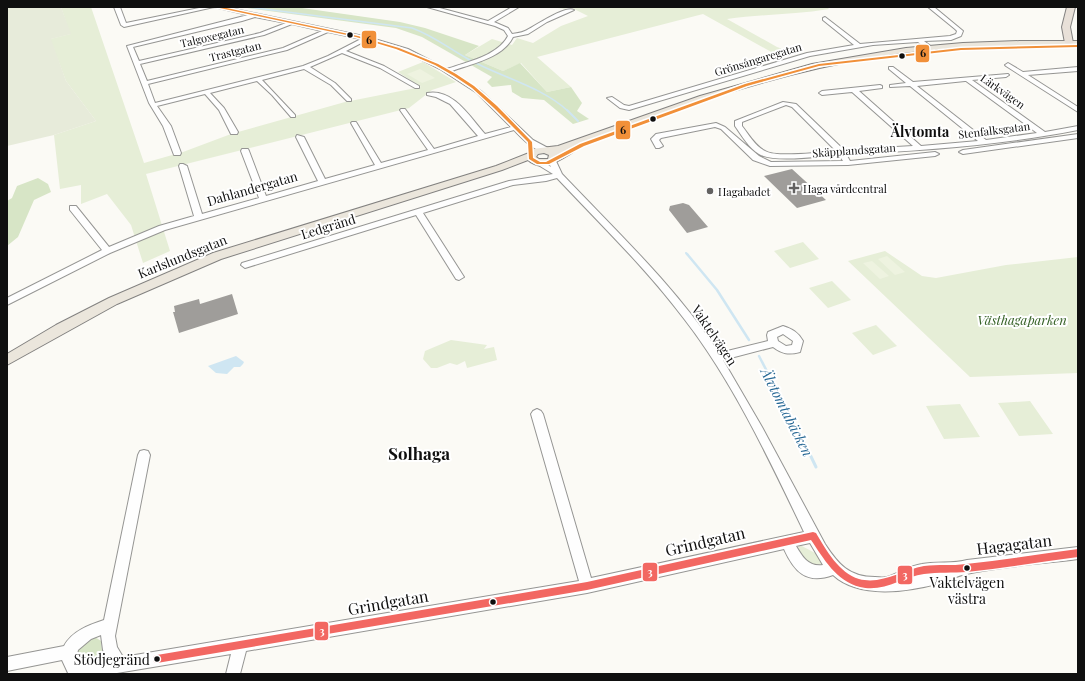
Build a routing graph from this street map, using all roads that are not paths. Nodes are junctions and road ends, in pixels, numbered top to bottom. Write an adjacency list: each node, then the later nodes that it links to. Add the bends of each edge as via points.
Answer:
1 (117, 7): 2 (street, via 124,25)
2 (212, 7)
3 (217, 7): 11 (street)
4 (430, 7): 10 (street)
5 (459, 7): 10 (street)
6 (516, 7): 14 (street)
7 (931, 7): 18 (street, Grönsångaregatan, via 953,24 960,33 955,37)
8 (1071, 7): 19 (highway, via 1066,27)
9 (571, 10): 16 (street, via 545,21 526,33)
10 (450, 12): 14 (street)
11 (254, 15): 13 (street); 24 (street, via 132,44 130,47)
12 (825, 19): 20 (street)
13 (291, 23): 15 (street); 24 (street, Talgoxegatan, via 262,34)
14 (489, 23): 16 (street, via 506,29)
15 (328, 30): 17 (street); 34 (street, Trastgatan, via 285,49)
16 (511, 36): 29 (street, via 504,47)
17 (366, 38): 23 (street); 29 (street, via 406,50)
18 (918, 40): 20 (street, Grönsångaregatan); 22 (street)
19 (1074, 41): 22 (main road, via 991,43)
20 (858, 45): 44 (street, Grönsångaregatan, via 800,56 629,108 622,107)
21 (1078, 46): 22 (main road)
22 (932, 50): 35 (main road, via 819,65)
23 (342, 52): 26 (street); 38 (street, via 382,67)
24 (136, 63): 34 (street)
25 (1008, 65): 30 (street)
26 (305, 67): 32 (street); 45 (street, via 333,84)
27 (891, 68): 36 (street)
28 (1078, 69): 30 (street)
29 (448, 71): 51 (street, via 487,99)
30 (1022, 74): 48 (street)
31 (1006, 76): 33 (street)
32 (258, 79): 41 (street); 49 (street)
33 (968, 80): 36 (street); 54 (street, Lärkvägen)
34 (145, 83): 46 (street)
35 (746, 85): 62 (main road, via 637,120 560,149); 68 (main road, via 582,145)
36 (913, 85): 37 (street); 59 (street)
37 (892, 86)
38 (417, 87)
39 (880, 88): 40 (street)
40 (854, 90): 42 (street); 61 (street)
41 (206, 92): 46 (street); 53 (street, via 222,109)
42 (822, 93)
43 (429, 94): 55 (street, via 444,97)
44 (610, 98)
45 (350, 100)
46 (154, 105): 66 (street, via 167,126)
47 (403, 110): 64 (street)
48 (1078, 110)
49 (292, 116)
50 (354, 123): 71 (street)
51 (515, 128): 55 (street, Dahlandergatan); 58 (street)
52 (1078, 128): 54 (street, Stenfalksgatan)
53 (234, 132)
54 (1044, 135): 59 (street, Stenfalksgatan)
55 (483, 136): 64 (street, Dahlandergatan)
56 (1078, 136): 69 (street, Skäpplandsgatan, via 984,150)
57 (300, 137): 73 (street)
58 (530, 142): 62 (street); 67 (street)
59 (984, 142): 61 (street, Stenfalksgatan)
60 (659, 146): 69 (street, Skäpplandsgatan, via 655,140 659,136 716,125 723,128 756,158 775,164)
61 (920, 149): 65 (street, Stenfalksgatan)
62 (546, 150): 67 (main road, via 538,150); 68 (main road, via 554,154)
63 (244, 151): 74 (street)
64 (432, 151): 71 (street, Dahlandergatan)
65 (842, 152): 65 (street, Stenfalksgatan, via 768,156 761,152 739,126 738,121 788,103 797,107); 69 (street)
66 (177, 153)
67 (534, 159): 68 (main road); 72 (street, Vaktelvägen); 84 (main road, Karlslundsgatan, via 469,182 379,205 247,245 182,270 84,316)
68 (552, 160): 72 (street, Vaktelvägen)
69 (848, 162)
70 (183, 166): 77 (street)
71 (379, 166): 73 (street, Dahlandergatan)
72 (559, 174): 76 (street, Ledgränd, via 546,179 512,183); 83 (street, Vaktelvägen, via 666,290)
73 (322, 182): 74 (street, Dahlandergatan)
74 (263, 198): 77 (street, Dahlandergatan)
75 (73, 208): 78 (street)
76 (418, 212): 79 (street, Ledgränd); 80 (street)
77 (198, 216): 78 (street, Dahlandergatan)
78 (107, 251): 81 (street, Dahlandergatan)
79 (245, 265)
80 (458, 277)
81 (7, 302)
82 (774, 343): 83 (street)
83 (717, 358): 87 (street, Vaktelvägen)
84 (7, 360)
85 (537, 414): 91 (street)
86 (144, 455): 92 (street)
87 (813, 536): 88 (street, Grindgatan); 90 (street, Hagagatan)
88 (787, 541): 90 (street, via 798,563 804,569 815,573); 91 (street, Grindgatan)
89 (1078, 553): 90 (street, Hagagatan, via 955,569 942,576 873,585 858,583)
90 (835, 567)
91 (587, 586): 93 (street, Grindgatan)
92 (110, 625): 94 (street, via 84,634 78,638); 96 (street, via 109,644)
93 (240, 644): 96 (street, Grindgatan); 97 (street)
94 (69, 652): 95 (street); 96 (street, Grindgatan, via 68,661 73,668 81,670)
95 (7, 664)
96 (120, 665)
97 (233, 674)

